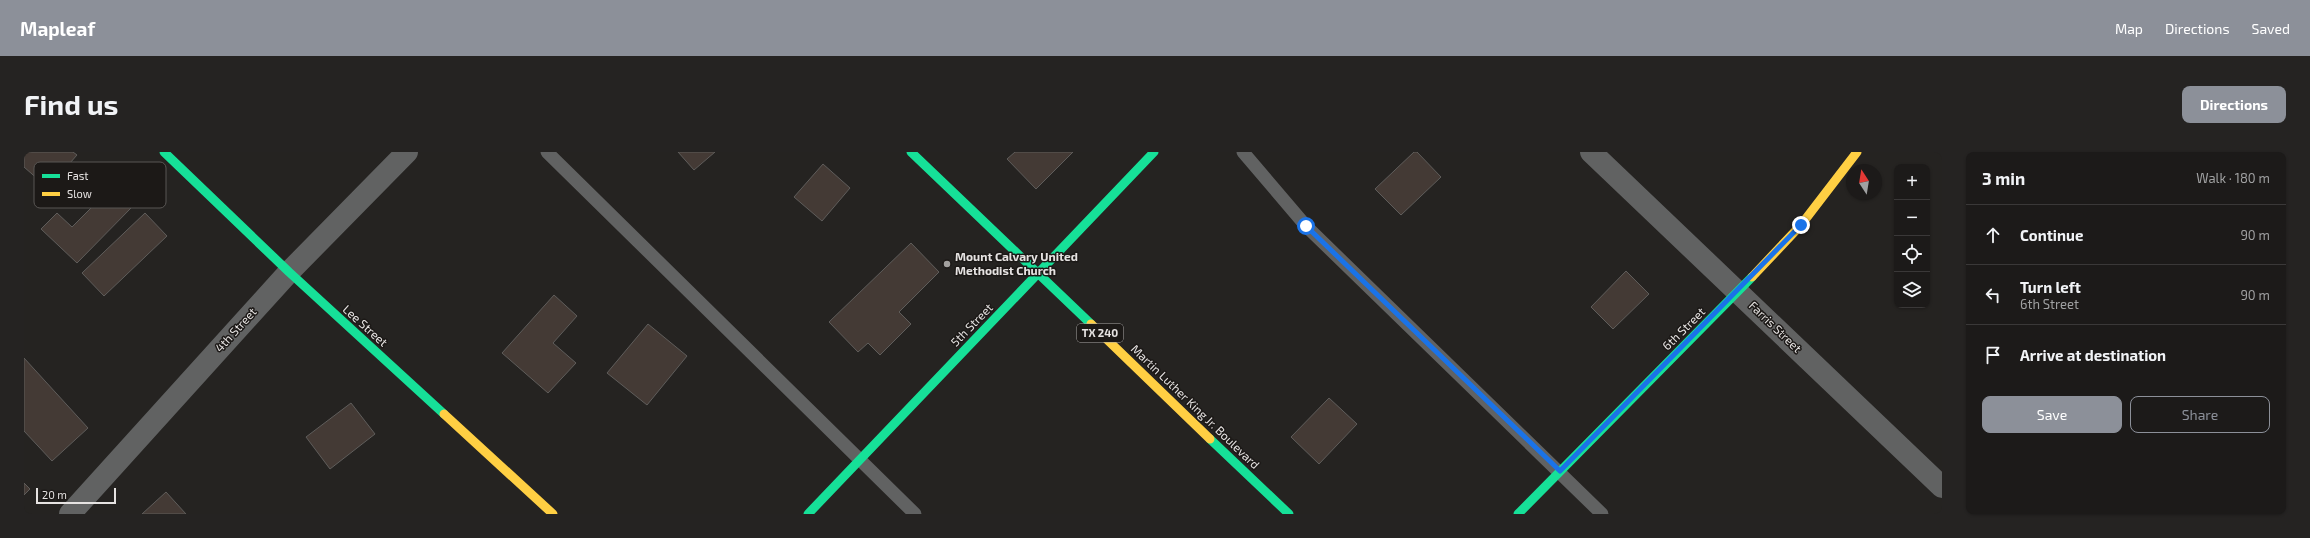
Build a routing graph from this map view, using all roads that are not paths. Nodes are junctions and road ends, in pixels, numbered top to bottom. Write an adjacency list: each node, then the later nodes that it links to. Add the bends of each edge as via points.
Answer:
1 (164, 152): 9 (street, Lee Street)
2 (407, 152): 9 (street, 4th Street)
3 (547, 152): 12 (lane)
4 (911, 152): 10 (street, Martin Luther King Jr. Boulevard / TX 240)
5 (1154, 152): 10 (street, 5th Street)
6 (1243, 152): 13 (lane, via 1306,226)
7 (1590, 152): 11 (street, Farris Street)
8 (1857, 152): 11 (street, 6th Street, via 1801,225)
9 (289, 272): 15 (street, 4th Street); 16 (street, Lee Street)
10 (1038, 274): 12 (street, 5th Street); 19 (street, Martin Luther King Jr. Boulevard / TX 240)
11 (1738, 291): 13 (street, 6th Street); 14 (street, Farris Street)
12 (860, 460): 17 (street, 5th Street); 18 (lane)
13 (1560, 471): 20 (street, 6th Street); 21 (lane)
14 (1942, 487)
15 (70, 514)
16 (554, 514)
17 (808, 514)
18 (915, 514)
19 (1289, 514)
20 (1518, 514)
21 (1602, 514)

